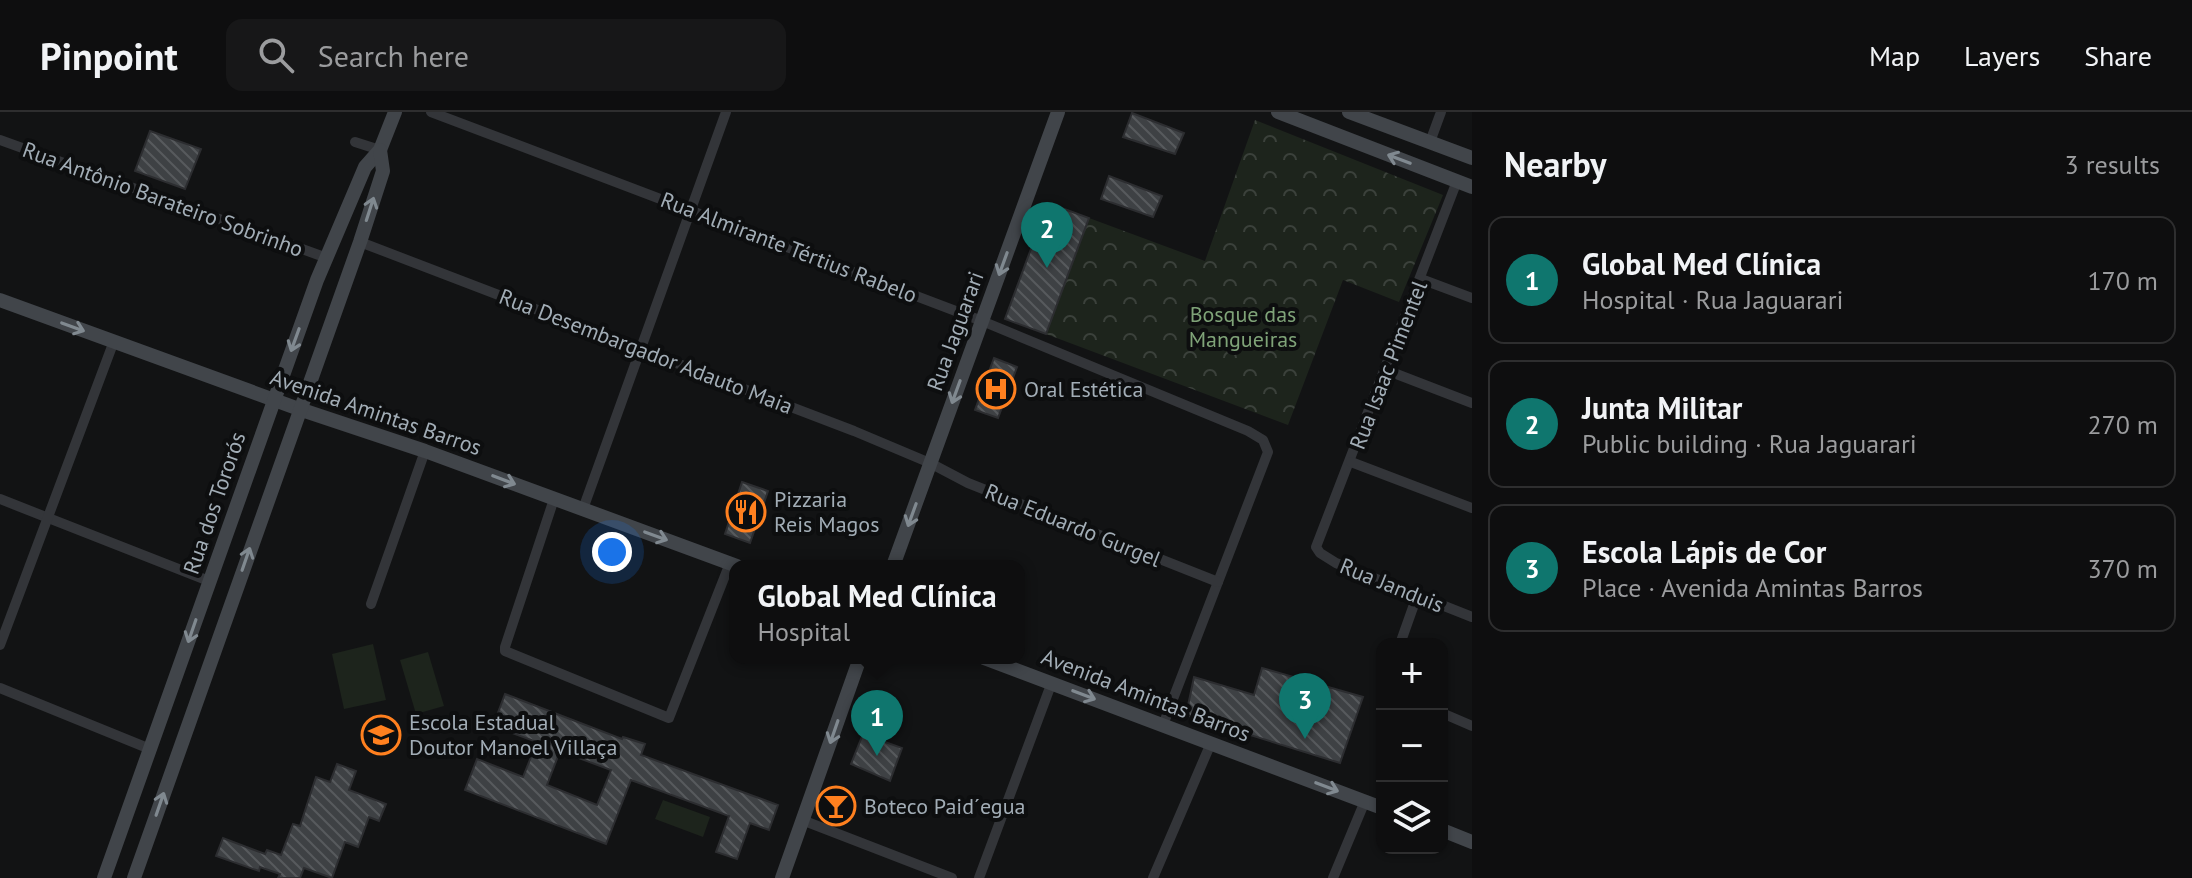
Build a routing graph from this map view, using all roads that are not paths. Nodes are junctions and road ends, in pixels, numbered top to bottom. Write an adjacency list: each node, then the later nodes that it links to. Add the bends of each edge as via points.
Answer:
1 (395, 112): 11 (main road, Rua dos Tororós)
2 (431, 112): 15 (street, Rua Almirante Tértius Rabelo)
3 (726, 112): 15 (street)
4 (1058, 112): 23 (main road, Rua Jaguarari, one-way to 23)
5 (1278, 112): 13 (main road, one-way to 5)
6 (1349, 112): 10 (main road)
7 (1441, 112): 10 (street)
8 (0, 140): 17 (street, Rua Antônio Barateiro Sobrinho)
9 (355, 142): 11 (street)
10 (1430, 142): 12 (main road)
11 (380, 150): 16 (main road, Rua dos Tororós, one-way to 11, via 383,171); 17 (main road, Rua dos Tororós, via 365,167)
12 (1472, 158)
13 (1457, 181): 14 (main road); 18 (street, Rua Isaac Pimentel)
14 (1472, 187)
15 (691, 210): 23 (street, Rua Almirante Tértius Rabelo); 25 (street)
16 (360, 242): 20 (main road, Rua dos Tororós); 25 (street, Rua Desembargador Adauto Maia)
17 (327, 258): 19 (main road, Rua dos Tororós)
18 (1421, 279): 21 (street); 26 (street, Rua Isaac Pimentel)
19 (317, 280): 20 (main road); 27 (main road, Rua dos Tororós, one-way to 27)
20 (342, 289): 29 (main road, Rua dos Tororós)
21 (1472, 298)
22 (0, 300): 24 (main road, Avenida Amintas Barros, one-way to 24)
23 (982, 321): 32 (main road, Rua Jaguarari, one-way to 32); 43 (street, Rua Almirante Tértius Rabelo, via 1263,440 1268,452)
24 (114, 341): 27 (main road, Avenida Amintas Barros); 37 (street)
25 (641, 349): 32 (street, Rua Desembargador Adauto Maia); 36 (street)
26 (1386, 370): 28 (street); 31 (street, Rua Isaac Pimentel)
27 (274, 399): 29 (main road, Avenida Amintas Barros); 42 (main road, Rua dos Tororós)
28 (1472, 403)
29 (299, 409): 30 (main road, Avenida Amintas Barros); 64 (main road, Rua dos Tororós, one-way to 29)
30 (425, 451): 34 (main road, Avenida Amintas Barros, one-way to 34); 45 (street)
31 (1351, 462): 35 (street); 38 (street, Rua Isaac Pimentel)
32 (930, 463): 39 (main road, Rua Jaguarari, one-way to 39); 43 (street, Rua Eduardo Gurgel)
33 (0, 499): 37 (street)
34 (554, 499): 36 (main road, Avenida Amintas Barros); 41 (street, via 505,651 669,718)
35 (1472, 508)
36 (583, 509): 40 (main road, Avenida Amintas Barros, one-way to 40)
37 (46, 517): 42 (street); 48 (street)
38 (1317, 548): 44 (street, Rua Janduis, via 1336,563)
39 (895, 560)
40 (729, 563)
41 (729, 577)
42 (209, 581): 57 (main road, Rua dos Tororós, one-way to 57)
43 (1218, 582): 54 (street)
44 (1417, 596): 46 (street, Rua Janduis); 47 (street)
45 (371, 604)
46 (1472, 617)
47 (1402, 638)
48 (0, 645)
49 (858, 664): 60 (main road, one-way to 60)
50 (1001, 664): 51 (main road, Avenida Amintas Barros)
51 (1052, 682): 54 (main road, Avenida Amintas Barros, one-way to 54); 67 (street)
52 (0, 688): 57 (street)
53 (1448, 716): 55 (street)
54 (1163, 725): 56 (main road, Avenida Amintas Barros)
55 (1472, 726)
56 (1211, 743): 58 (main road, Avenida Amintas Barros, one-way to 58); 68 (street)
57 (150, 749): 63 (main road, Rua dos Tororós)
58 (1365, 801): 59 (main road, Avenida Amintas Barros); 69 (street)
59 (1376, 806)
60 (802, 820): 65 (main road); 66 (street)
61 (1448, 832): 62 (main road)
62 (1472, 842)
63 (104, 878)
64 (134, 878)
65 (782, 878)
66 (952, 878)
67 (979, 878)
68 (1153, 878)
69 (1333, 878)

